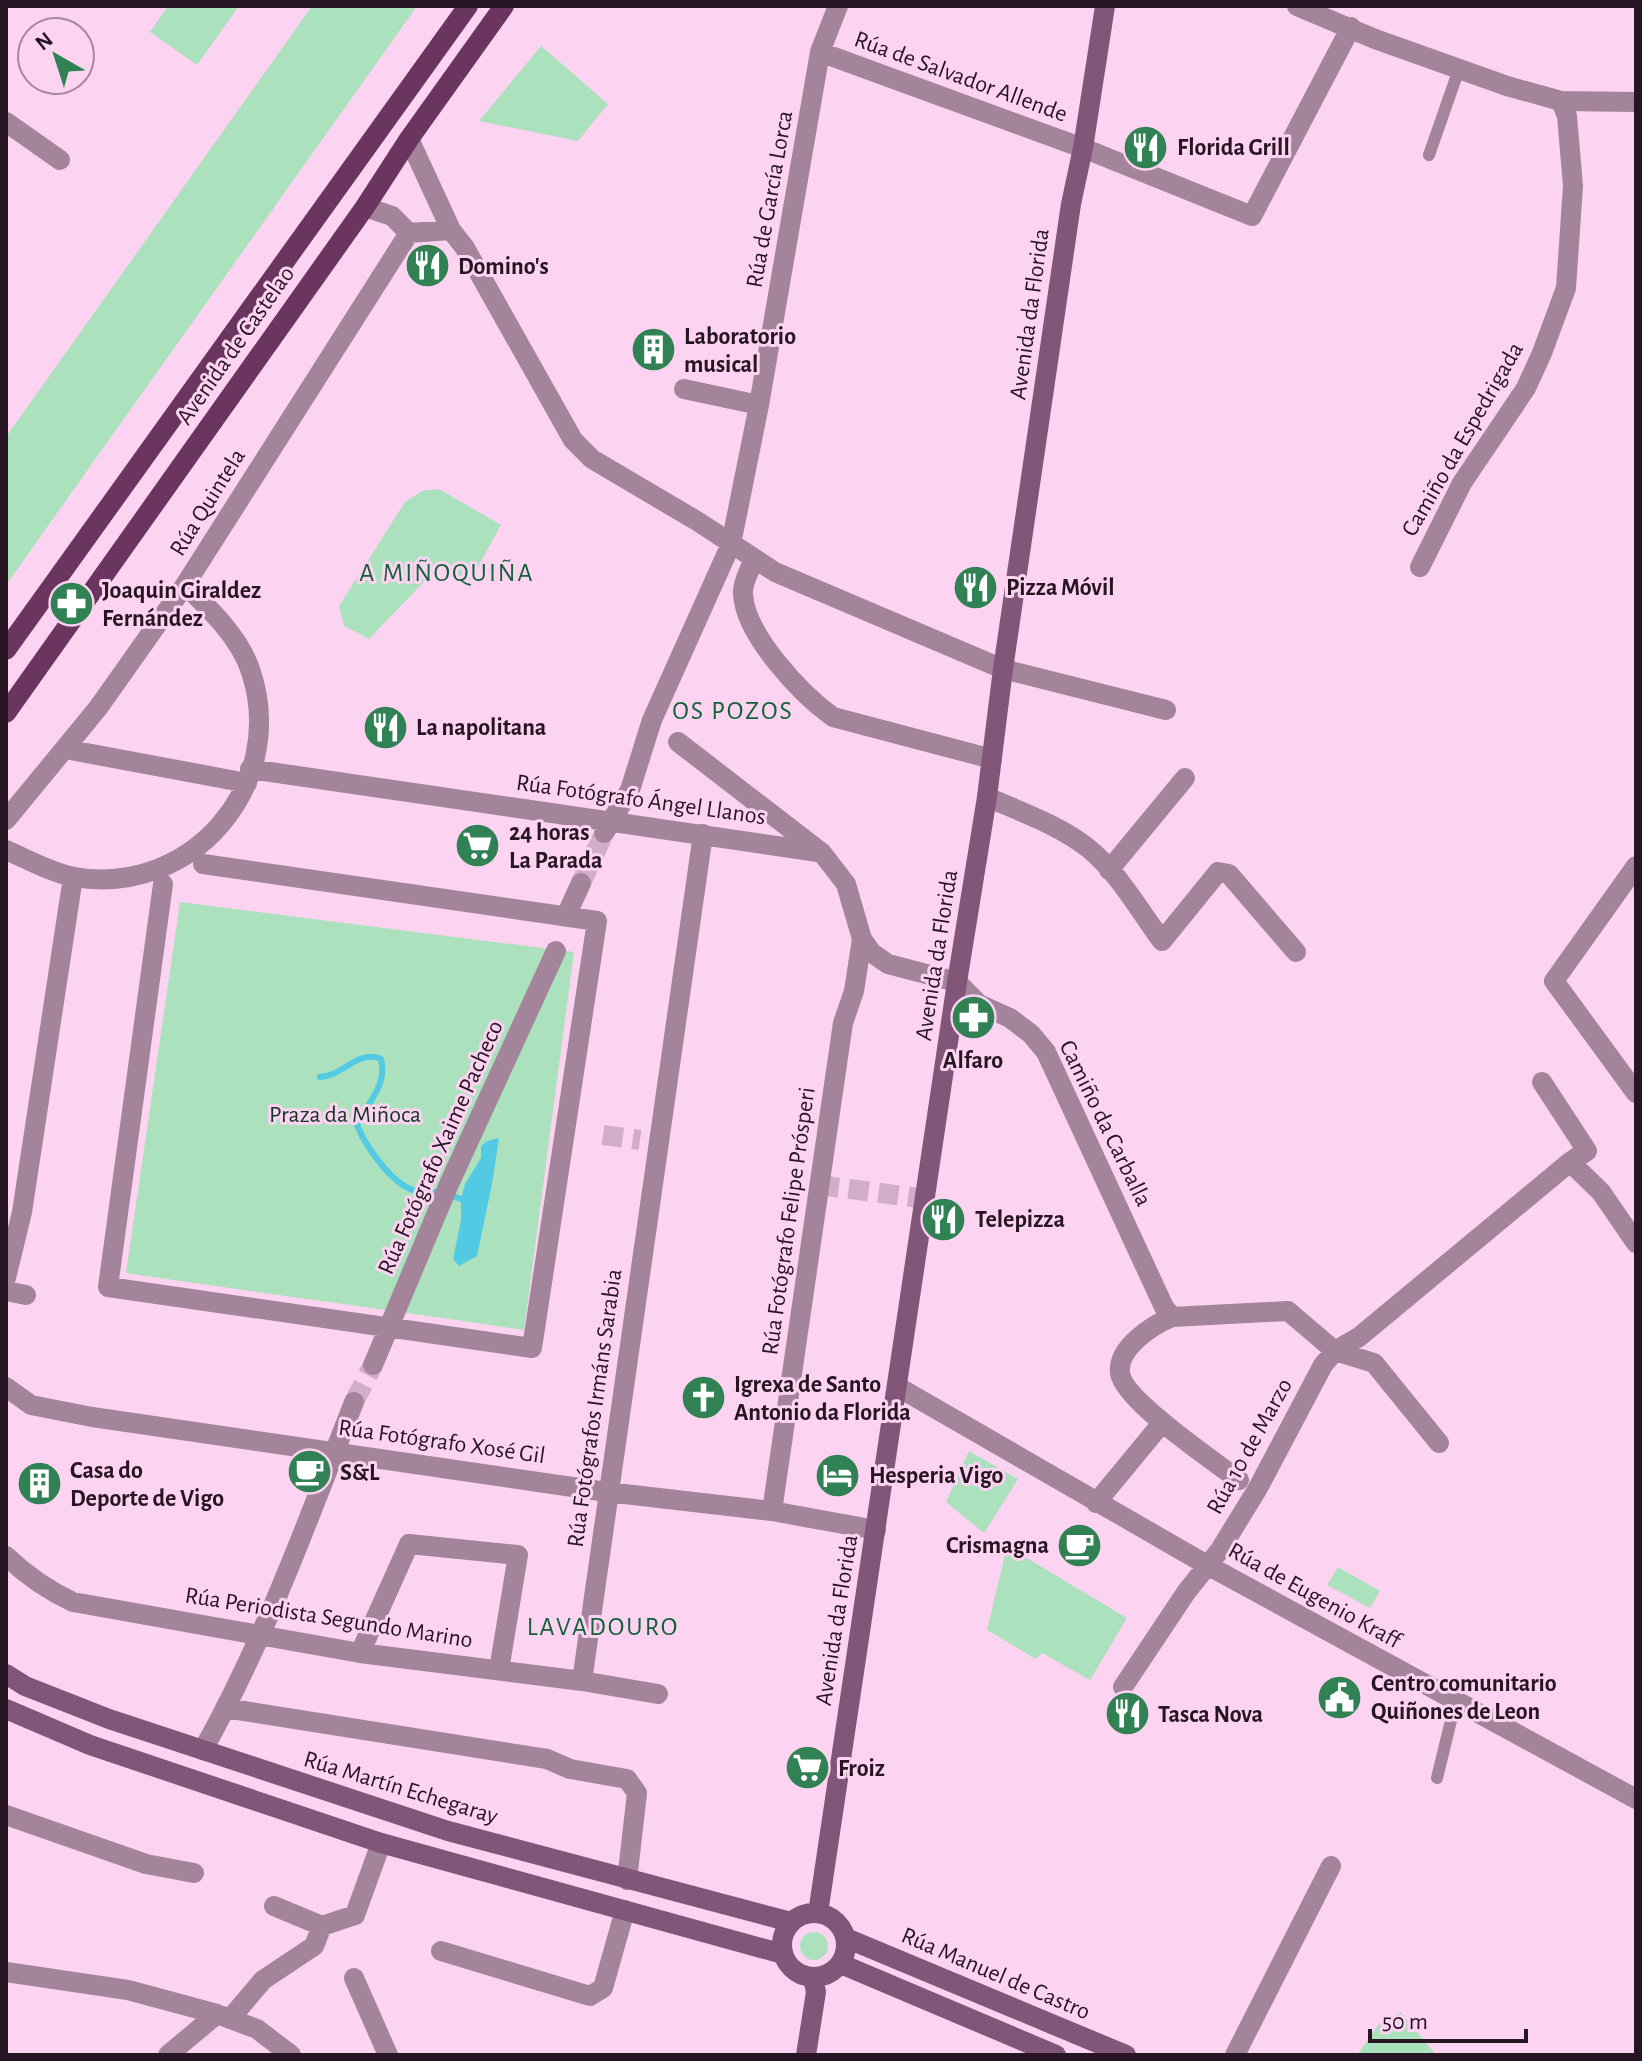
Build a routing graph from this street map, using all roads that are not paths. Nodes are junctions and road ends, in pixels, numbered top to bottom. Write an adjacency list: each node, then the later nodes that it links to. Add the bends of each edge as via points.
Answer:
1 (468, 6): 25 (main road, Avenida de Castelao)
2 (504, 6): 12 (main road, Avenida de Castelao)
3 (838, 6): 7 (street, Rúa de García Lorca)
4 (1105, 6): 13 (main road, Avenida da Florida)
5 (1297, 6): 6 (street)
6 (1351, 27): 8 (street); 13 (street, Rúa de Salvador Allende, via 1252,216)
7 (820, 52): 13 (street, Rúa de Salvador Allende); 20 (street, Rúa de García Lorca)
8 (1459, 69): 9 (street); 14 (lane)
9 (1561, 101): 10 (street); 23 (street, Camiño da Espedrigada, via 1573,186 1566,288 1526,388 1462,483)
10 (1636, 102)
11 (6, 122): 15 (street)
12 (409, 139): 16 (main road, Avenida de Castelao); 17 (street)
13 (1083, 148): 26 (main road, Avenida da Florida)
14 (1429, 155)
15 (60, 160)
16 (365, 207): 18 (street, via 392,216); 28 (main road, Avenida de Castelao)
17 (451, 230): 18 (street); 21 (street, via 573,440 592,459)
18 (409, 233): 24 (street, Rúa Quintela)
19 (684, 389): 20 (street)
20 (759, 405): 21 (street, Rúa de García Lorca)
21 (731, 544): 22 (street); 36 (street, via 652,720 630,790)
22 (754, 559): 26 (street); 31 (street, via 742,593 752,626 814,703 833,717)
23 (1420, 567)
24 (185, 585): 30 (street, Rúa Quintela); 32 (street, via 232,636 251,671 261,723)
25 (6, 650)
26 (1003, 669): 27 (street); 31 (main road, Avenida da Florida)
27 (1166, 710)
28 (6, 713)
29 (678, 742): 39 (street)
30 (65, 749): 32 (street, Rúa Fotógrafo Ángel Llanos); 35 (street, Rúa Quintela)
31 (992, 759): 34 (main road, Avenida da Florida)
32 (248, 776): 36 (street, Rúa Fotógrafo Ángel Llanos); 43 (street, via 240,802 213,835 166,866 114,879)
33 (1185, 778): 42 (street)
34 (987, 797): 42 (street, via 1066,834); 50 (main road, Avenida da Florida)
35 (6, 820)
36 (608, 827): 37 (street, Rúa Fotógrafo Ángel Llanos)
37 (703, 834): 39 (street, Rúa Fotógrafo Ángel Llanos); 67 (street, Rúa Fotógrafos Irmáns Sarabia, via 649,1141)
38 (6, 850): 43 (street)
39 (822, 853): 47 (street, via 846,884)
40 (203, 864): 46 (street)
41 (1636, 866): 52 (street, via 1554,981)
42 (1109, 870): 49 (street, via 1162,941 1218,872 1229,874)
43 (73, 877): 55 (street, via 22,1212)
44 (581, 883): 46 (street)
45 (163, 884): 57 (street, via 108,1287)
46 (566, 916): 57 (street, via 597,921 532,1348)
47 (862, 939): 50 (street, via 888,964); 69 (street, Rúa Fotógrafo Felipe Prósperi, via 843,1023)
48 (556, 951): 57 (street, Rúa Fotógrafo Xaime Pacheco)
49 (1296, 952)
50 (957, 982): 56 (street, Camiño da Carballa, via 979,1004 1010,1018 1046,1052); 61 (main road, Avenida da Florida)
51 (1542, 1082): 53 (street)
52 (1636, 1093)
53 (1578, 1157): 54 (street); 58 (street, via 1359,1337)
54 (1636, 1243)
55 (6, 1278)
56 (1172, 1317): 58 (street, via 1288,1311); 63 (street, via 1154,1325 1121,1360 1123,1383)
57 (388, 1328): 59 (street, Rúa Fotógrafo Xaime Pacheco)
58 (1335, 1351): 64 (street, via 1374,1363); 72 (street, Rúa 10 de Marzo, via 1258,1488)
59 (373, 1365)
60 (6, 1387): 65 (street, Rúa Fotógrafo Xosé Gil, via 31,1405 92,1417)
61 (898, 1387): 68 (street, Rúa de Eugenio Kraff); 70 (main road, Avenida da Florida)
62 (354, 1402): 65 (street)
63 (1162, 1423): 66 (street); 68 (street)
64 (1439, 1443)
65 (337, 1452): 67 (street, Rúa Fotógrafo Xosé Gil); 73 (street)
66 (1239, 1480)
67 (607, 1492): 69 (street, Rúa Fotógrafo Xosé Gil); 77 (street, Rúa Fotógrafos Irmáns Sarabia)
68 (1096, 1503): 72 (street, Rúa de Eugenio Kraff)
69 (772, 1511): 70 (street, Rúa Fotógrafo Xosé Gil)
70 (876, 1530): 93 (main road, Avenida da Florida)
71 (6, 1556): 73 (street, Rúa Periodista Segundo Marino, via 25,1575 73,1602)
72 (1207, 1565): 78 (street, Rúa 10 de Marzo); 80 (street, Rúa de Eugenio Kraff)
73 (258, 1636): 74 (street, Rúa Periodista Segundo Marino); 81 (street)
74 (360, 1653): 75 (street, Rúa Periodista Segundo Marino); 75 (street, via 409,1544 518,1555)
75 (499, 1670): 77 (street, Rúa Periodista Segundo Marino)
76 (6, 1674): 83 (main road, Rúa Martín Echegaray, via 109,1719)
77 (582, 1681): 79 (street, Rúa Periodista Segundo Marino)
78 (1123, 1687)
79 (658, 1694)
80 (1456, 1700): 84 (lane); 85 (street, Rúa de Eugenio Kraff)
81 (225, 1708): 83 (street); 90 (street, via 547,1759 570,1769 627,1779 637,1793)
82 (6, 1709): 87 (main road, via 90,1745)
83 (203, 1750): 90 (main road, Rúa Martín Echegaray, via 448,1831)
84 (1437, 1778)
85 (1636, 1799)
86 (6, 1815): 89 (street, via 146,1864)
87 (381, 1843): 92 (main road); 95 (street, via 355,1915)
88 (1331, 1866): 110 (street)
89 (194, 1873)
90 (627, 1880): 94 (main road, Rúa Martín Echegaray)
91 (274, 1906): 95 (street)
92 (625, 1910): 97 (street, via 603,1988 590,1996); 98 (main road)
93 (818, 1913): 94 (main road); 96 (main road, via 836,1921)
94 (791, 1922): 98 (main road, via 783,1937)
95 (322, 1926): 103 (street, via 314,1946 263,1980)
96 (846, 1938): 99 (main road); 109 (main road, Rúa Manuel de Castro)
97 (441, 1951)
98 (783, 1954): 102 (main road, via 794,1971)
99 (841, 1964): 102 (main road, via 834,1972); 108 (main road)
100 (6, 1972): 103 (street, via 128,1990)
101 (354, 1978): 106 (street)
102 (813, 1978): 107 (main road, via 816,1992)
103 (224, 2016): 104 (street); 105 (street, via 257,2029)
104 (168, 2055)
105 (291, 2055)
106 (388, 2055)
107 (806, 2055)
108 (1056, 2055)
109 (1126, 2055)
110 (1235, 2055)

